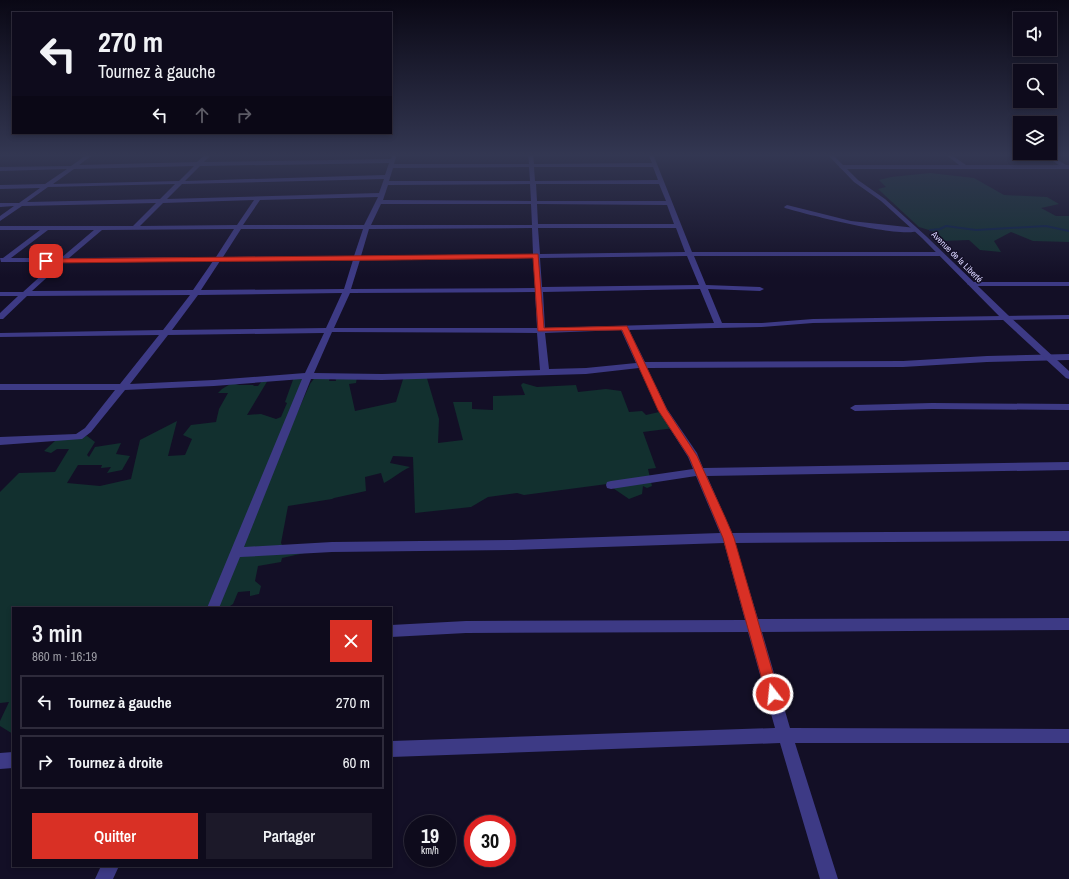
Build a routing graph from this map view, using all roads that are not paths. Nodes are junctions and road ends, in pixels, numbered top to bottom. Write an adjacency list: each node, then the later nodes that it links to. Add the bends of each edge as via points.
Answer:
1 (33, 195): 13 (street)
2 (168, 195): 9 (street)
3 (381, 195): 8 (street)
4 (534, 195): 11 (street)
5 (666, 195): 10 (street)
6 (876, 195): 24 (street, Avenue de la Liberté)
7 (259, 197): 8 (street); 9 (street); 23 (street)
8 (380, 199): 11 (street); 16 (street)
9 (163, 200): 13 (street); 22 (street)
10 (668, 202): 11 (street); 17 (street)
11 (535, 203): 18 (street)
12 (0, 205): 13 (street)
13 (21, 205): 15 (street)
14 (787, 206): 24 (street, via 814,216 846,223)
15 (0, 219)
16 (367, 226): 18 (street); 23 (street); 29 (street)
17 (678, 226): 18 (street); 25 (street)
18 (535, 227): 27 (street)
19 (0, 228): 20 (street)
20 (46, 228): 21 (street); 30 (street)
21 (100, 228): 22 (street); 31 (street)
22 (134, 228): 23 (street)
23 (239, 228): 28 (street)
24 (916, 230): 26 (street, Avenue de la Liberté)
25 (690, 254): 26 (street); 27 (street); 34 (street)
26 (941, 254): 32 (street, Avenue de la Liberté)
27 (536, 256): 29 (street); 36 (street)
28 (218, 258): 29 (street); 31 (street); 38 (street)
29 (358, 258): 37 (street)
30 (1, 261): 31 (street)
31 (61, 261): 40 (street)
32 (971, 284): 33 (street); 42 (street, Avenue de la Liberté)
33 (1069, 284)
34 (704, 287): 35 (street); 36 (street); 44 (street)
35 (760, 289)
36 (539, 290): 37 (street); 47 (street)
37 (347, 291): 38 (street); 46 (street)
38 (195, 293): 40 (street); 48 (street)
39 (0, 294): 40 (street)
40 (25, 294): 41 (street)
41 (0, 317)
42 (1005, 317): 43 (street); 44 (street); 50 (street, Avenue de la Liberté)
43 (1069, 317)
44 (719, 325): 45 (street)
45 (624, 328): 47 (street); 52 (street)
46 (330, 330): 47 (street); 48 (street); 54 (street)
47 (541, 330): 53 (street)
48 (166, 332): 49 (street); 57 (street)
49 (0, 335)
50 (1049, 357): 51 (street); 52 (street, via 902,364); 55 (street, Avenue de la Liberté)
51 (1069, 357)
52 (642, 365): 53 (street); 62 (street, via 663,410)
53 (545, 372): 54 (street, via 382,377)
54 (308, 376): 57 (street); 66 (street)
55 (1069, 376)
56 (0, 387): 57 (street)
57 (121, 387): 60 (street, via 88,430 78,437)
58 (1069, 407): 59 (street)
59 (855, 408)
60 (0, 441)
61 (1069, 466): 62 (street)
62 (701, 472): 63 (street); 65 (street)
63 (611, 485)
64 (1069, 536): 65 (street)
65 (728, 538): 66 (street, via 513,545 332,547); 69 (street)
66 (236, 552): 67 (street)
67 (213, 607)
68 (1069, 624): 69 (street)
69 (753, 627): 70 (street, via 466,627); 71 (street)
70 (392, 631)
71 (785, 735): 72 (street); 73 (street); 78 (street)
72 (1069, 736)
73 (392, 749)
74 (0, 760): 75 (street)
75 (12, 760)
76 (110, 867): 77 (street)
77 (104, 879)
78 (829, 879)

